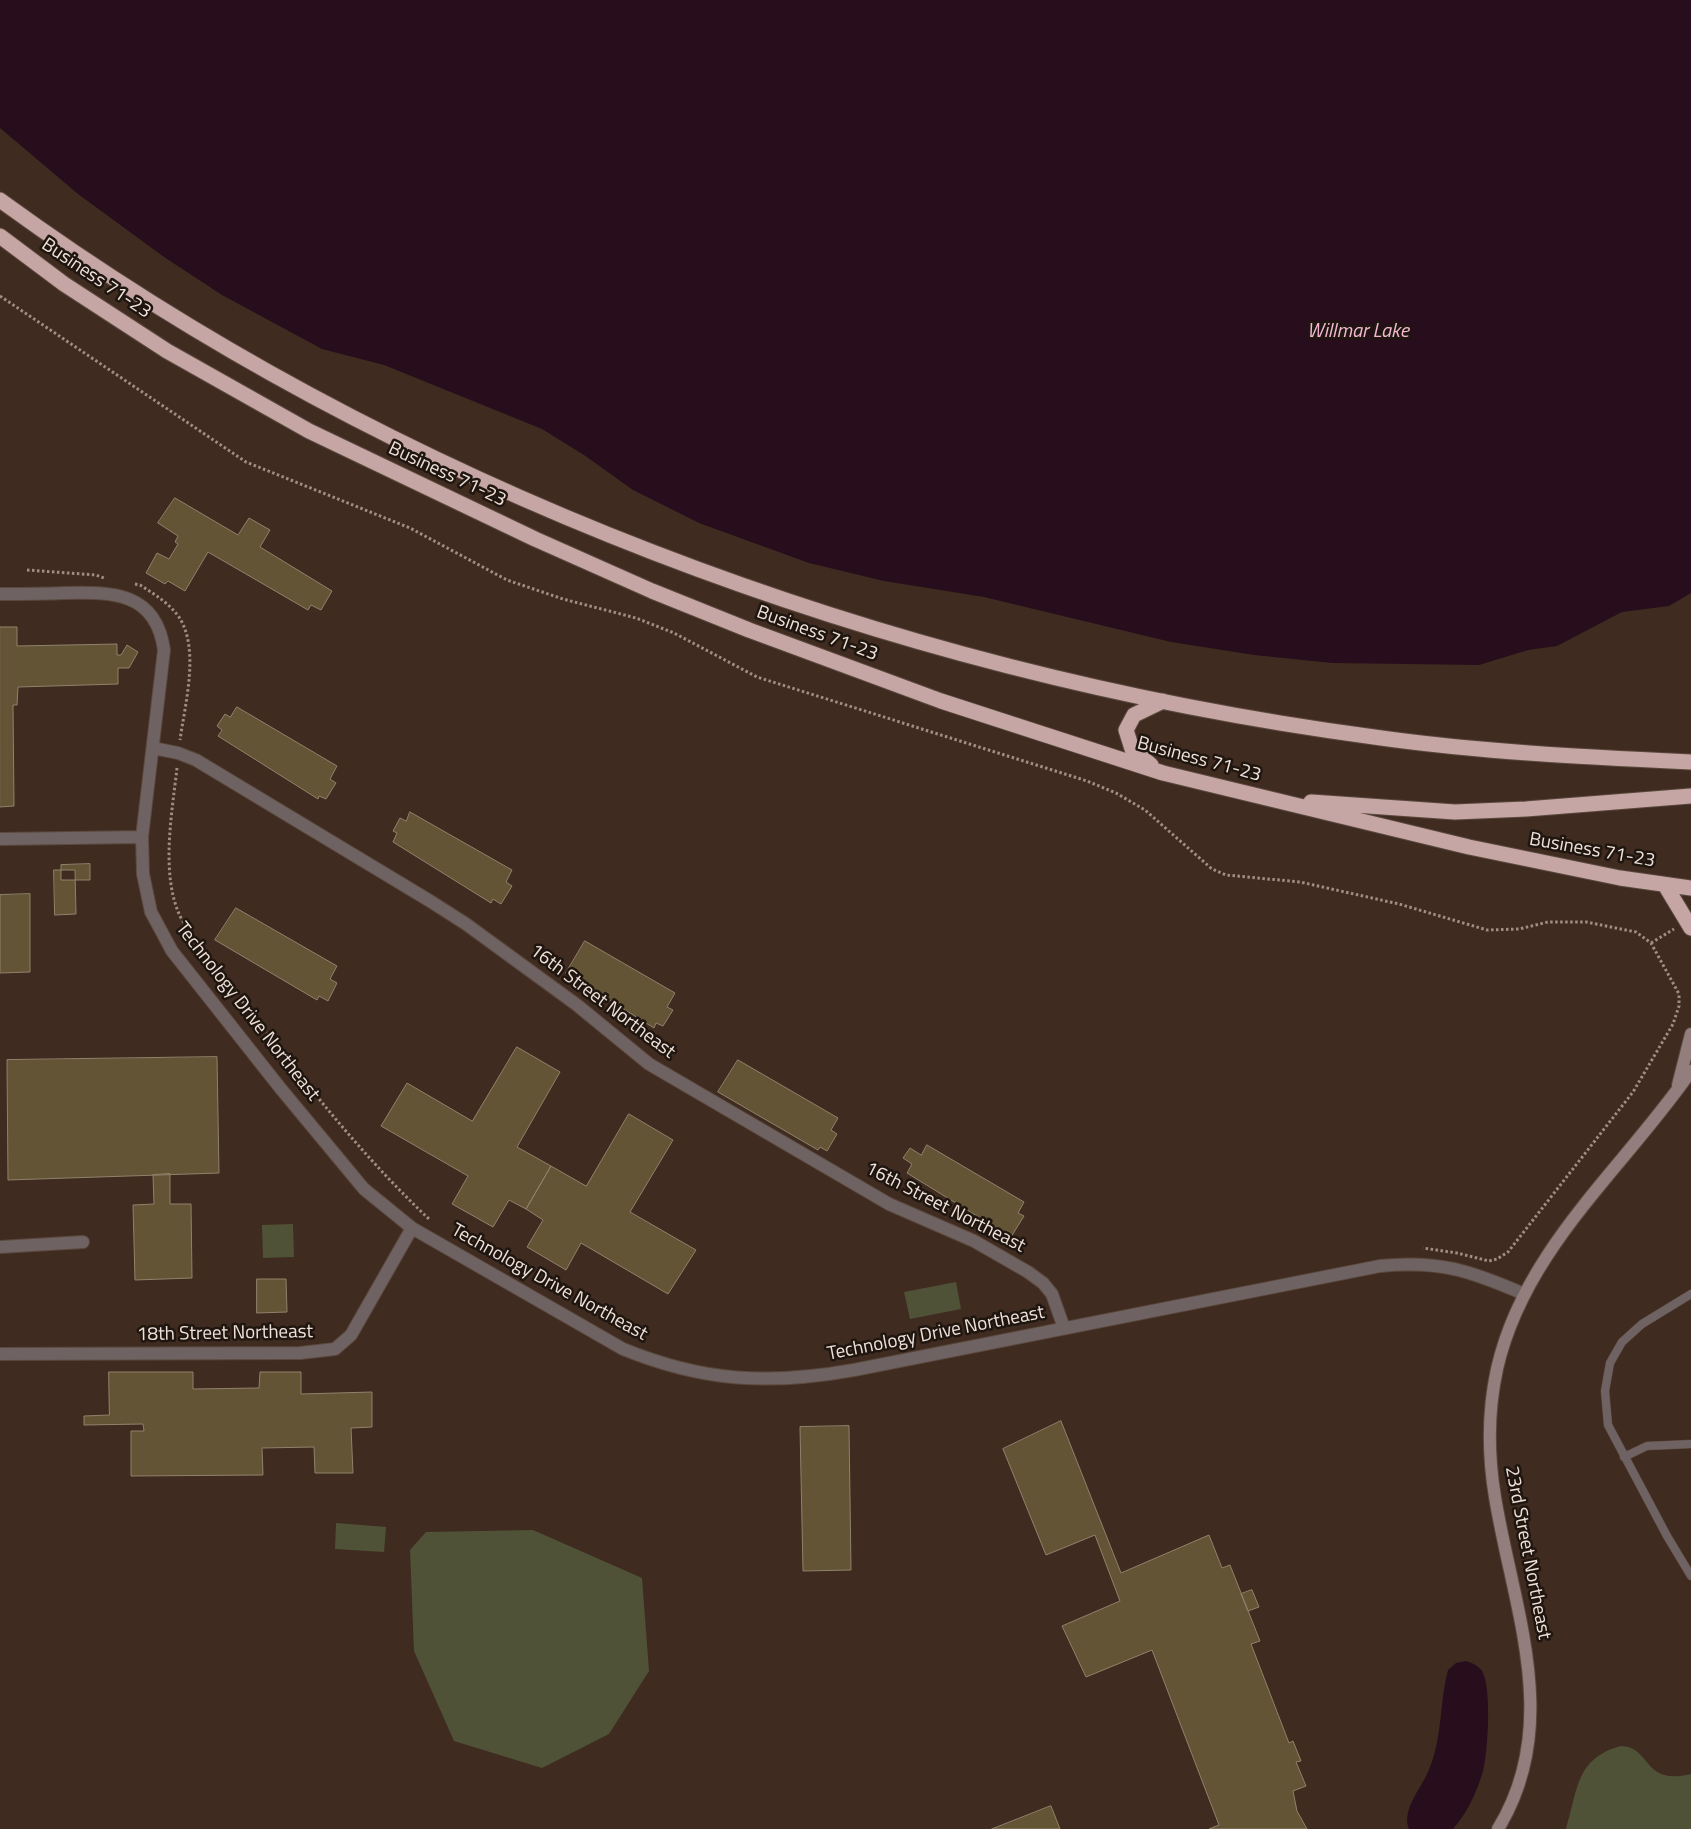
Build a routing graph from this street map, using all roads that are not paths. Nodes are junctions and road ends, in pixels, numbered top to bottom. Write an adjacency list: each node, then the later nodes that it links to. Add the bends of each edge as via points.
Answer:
1 (0, 200): 4 (highway, Business 71-23, via 74,254 232,351 404,443 527,499 628,542 816,610 924,644)
2 (0, 236): 7 (highway, Business 71-23, via 64,284 242,395 309,431 535,539 652,591 834,662 1047,737)
3 (0, 594): 5 (street, Technology Drive Northeast, via 106,594 134,600 144,607 158,626 164,650)
4 (1162, 700): 6 (highway, Business 71-23, via 1405,742 1545,755); 7 (highway, via 1134,714 1126,730 1129,743 1138,756)
5 (152, 748): 10 (street, Technology Drive Northeast); 23 (street, 16th Street Northeast, via 196,760 459,919 577,1005 649,1064 889,1204 974,1241 1028,1272 1052,1294)
6 (1691, 762)
7 (1163, 773): 8 (highway, Business 71-23)
8 (1220, 788): 9 (highway, via 1337,805 1455,812); 12 (highway, Business 71-23, via 1469,847)
9 (1691, 796)
10 (142, 837): 11 (street); 18 (street, Technology Drive Northeast, via 143,874 151,912 172,951 350,1173 374,1198)
11 (0, 839)
12 (1665, 884): 13 (highway, Business 71-23); 14 (highway)
13 (1691, 888)
14 (1684, 927)
15 (1691, 1034): 17 (street, 23rd Street Northeast)
16 (1691, 1071): 17 (street, 23rd Street Northeast)
17 (1675, 1094): 21 (street, 23rd Street Northeast, via 1569,1224)
18 (412, 1228): 23 (street, Technology Drive Northeast, via 616,1345 657,1362 709,1374 759,1380 800,1379); 24 (street, 18th Street Northeast, via 361,1320 351,1335 335,1349 300,1353)
19 (83, 1242): 20 (street)
20 (0, 1247)
21 (1524, 1294): 23 (street, Technology Drive Northeast, via 1463,1270 1427,1264 1398,1264); 28 (street, 23rd Street Northeast, via 1502,1351 1490,1420 1495,1497 1526,1646 1532,1696 1523,1770)
22 (1691, 1294): 26 (lane, via 1642,1324 1622,1342 1610,1363 1605,1391 1608,1426)
23 (1064, 1328)
24 (0, 1354)
25 (1691, 1444): 26 (lane, via 1647,1446)
26 (1624, 1457): 27 (lane)
27 (1691, 1576)
28 (1498, 1829)

